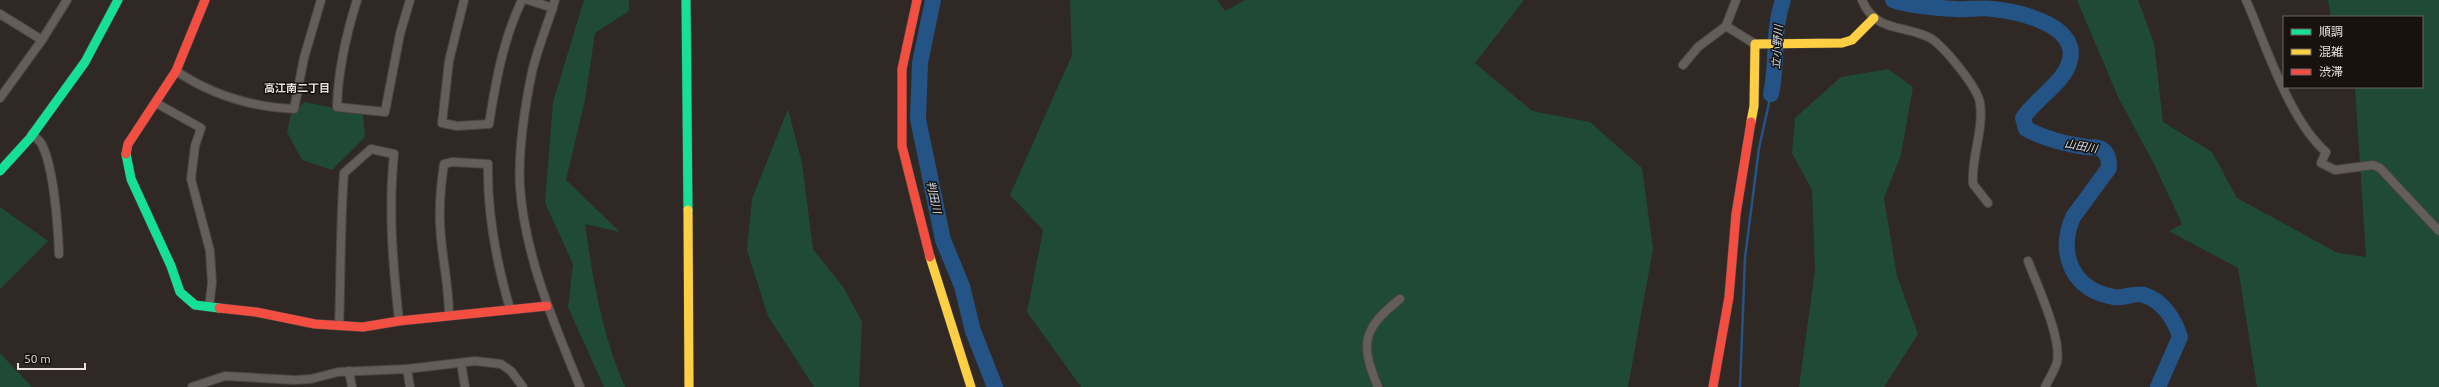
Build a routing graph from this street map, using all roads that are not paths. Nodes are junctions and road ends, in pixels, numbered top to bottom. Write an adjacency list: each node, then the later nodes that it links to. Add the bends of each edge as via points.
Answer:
1 (66, 0): 19 (street)
2 (118, 0): 27 (street, via 84,62)
3 (205, 0): 22 (street)
4 (321, 0): 22 (street, via 304,58 294,109 258,106 223,95)
5 (357, 0): 6 (street, via 346,40 338,84 337,108 386,112 398,42)
6 (410, 0)
7 (464, 0): 8 (street, via 449,61 442,123 457,126 489,124 500,57 510,25)
8 (522, 0)
9 (528, 0): 15 (street)
10 (686, 0): 49 (street)
11 (917, 0): 50 (street, via 902,69 902,146 932,264)
12 (1736, 0): 18 (street)
13 (1862, 0): 17 (street)
14 (2246, 0): 23 (street)
15 (554, 4): 34 (street, via 533,71 524,118 520,186 530,249)
16 (0, 14): 19 (street)
17 (1874, 18): 20 (street, via 1852,40 1842,43); 29 (street, via 1887,25 1928,36 1938,44 1976,90 1980,102 1980,118 1973,184)
18 (1726, 26): 20 (street); 21 (street, via 1698,47)
19 (42, 40): 25 (street)
20 (1756, 44): 52 (street, via 1754,106 1743,163 1726,317)
21 (1683, 65)
22 (176, 71): 26 (street)
23 (2283, 84)
24 (2285, 88): 30 (street, via 2310,137 2326,152 2321,163 2336,170 2373,165 2380,168)
25 (0, 98)
26 (156, 103): 35 (street, via 201,128 195,146 191,179 210,251 212,283); 35 (street, via 128,144 125,165 171,266 180,292 195,305)
27 (32, 134): 28 (street); 31 (street, via 41,142 51,178 58,224)
28 (0, 171)
29 (1988, 203)
30 (2439, 230)
31 (59, 254)
32 (2028, 261): 53 (street, via 2052,325 2057,352 2057,362)
33 (1400, 299): 51 (street, via 1377,322 1365,347)
34 (547, 306): 36 (street); 48 (street)
35 (209, 307): 39 (street)
36 (510, 309): 37 (street); 37 (street, via 496,259 488,196 488,164 452,162 444,164 440,192 440,223 449,292)
37 (449, 316): 38 (street)
38 (399, 321): 39 (street, via 363,327); 39 (street, via 390,240 394,154 371,149 344,173 339,239)
39 (339, 326)
40 (461, 363): 41 (street); 46 (street); 47 (street, via 488,361 502,364)
41 (407, 369): 42 (street); 45 (street)
42 (349, 371): 43 (street, via 295,380 225,376); 44 (street)
43 (192, 387)
44 (352, 387)
45 (410, 387)
46 (465, 387)
47 (523, 387)
48 (580, 387)
49 (689, 387)
50 (971, 387)
51 (1378, 387)
52 (1713, 387)
53 (2045, 387)

